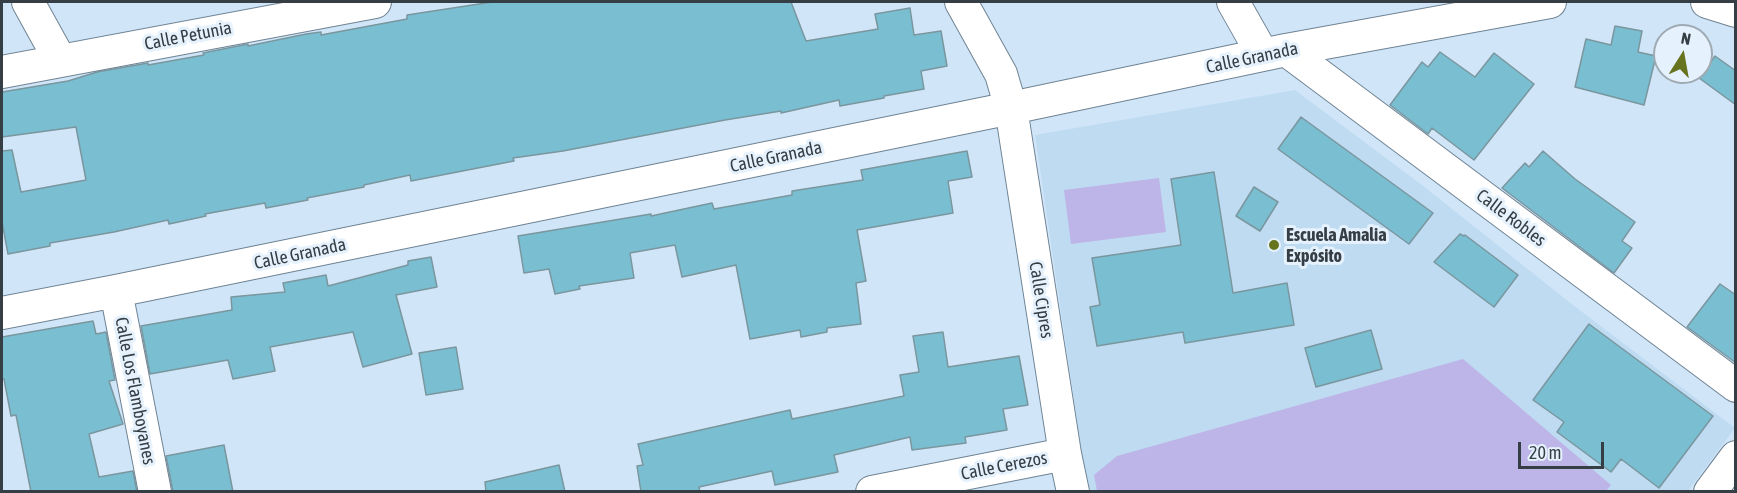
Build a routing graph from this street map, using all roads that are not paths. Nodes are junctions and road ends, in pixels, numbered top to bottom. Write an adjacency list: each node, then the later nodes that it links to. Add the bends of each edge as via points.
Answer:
1 (28, 2): 9 (street)
2 (365, 2): 9 (street, Calle Petunia)
3 (961, 2): 11 (street, Calle Cipres, via 1001,74)
4 (1233, 2): 8 (street)
5 (1550, 2): 8 (street, Calle Granada)
6 (1707, 2): 7 (street)
7 (1736, 11)
8 (1275, 53): 11 (street, Calle Granada); 14 (street, Calle Robles)
9 (60, 60): 10 (street, Calle Petunia)
10 (2, 72)
11 (1011, 108): 12 (street, Calle Granada); 15 (street, Calle Cipres)
12 (116, 291): 13 (street, Calle Granada); 17 (street, Calle Los Flamboyanes)
13 (2, 313)
14 (1736, 386)
15 (1065, 454): 18 (street, Calle Cerezos); 19 (street, Calle Cipres)
16 (1736, 458): 20 (street)
17 (155, 492)
18 (872, 492)
19 (1073, 492)
20 (1710, 492)

